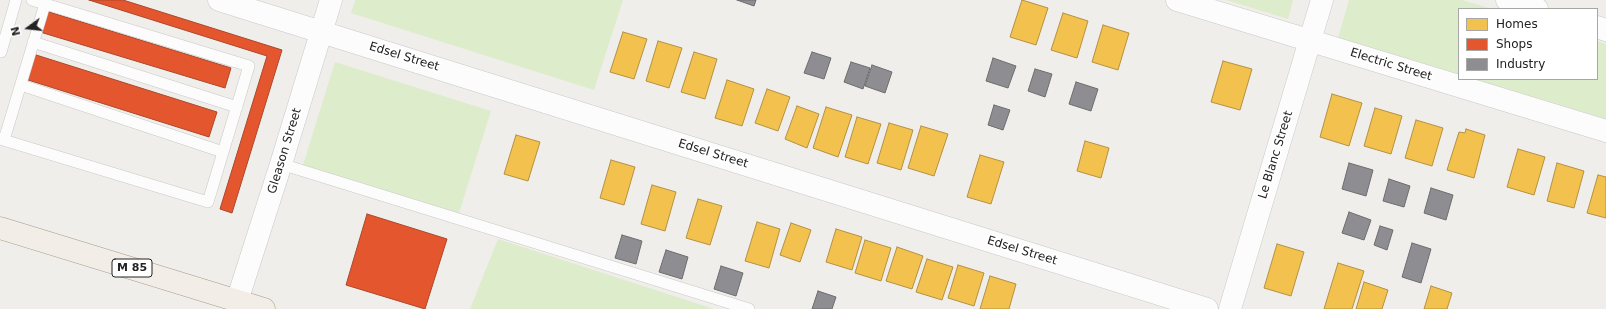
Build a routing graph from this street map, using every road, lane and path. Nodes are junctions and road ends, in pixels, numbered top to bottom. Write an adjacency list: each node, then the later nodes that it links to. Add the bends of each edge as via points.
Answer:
1 (16, 0): 13 (lane)
2 (32, 0): 8 (lane)
3 (219, 0): 10 (street, Edsel Street)
4 (331, 0): 10 (street, Gleason Street)
5 (1177, 0): 11 (street, Electric Street)
6 (1322, 0): 11 (street, Le Blanc Street)
7 (1508, 0): 9 (street)
8 (45, 4): 12 (lane); 15 (lane, via 249,66)
9 (1534, 8)
10 (321, 32): 19 (street, Gleason Street); 24 (street, Edsel Street)
11 (1310, 41): 16 (street, Electric Street); 25 (street, Le Blanc Street)
12 (33, 42): 14 (lane); 15 (lane)
13 (1, 52)
14 (21, 85): 17 (lane); 18 (lane)
15 (237, 107): 18 (lane)
16 (1606, 131)
17 (2, 140): 18 (lane, via 208,202)
18 (224, 152)
19 (281, 164): 21 (street, Gleason Street); 23 (lane)
20 (0, 228): 21 (main road, M 85)
21 (237, 300): 22 (main road, M 85)
22 (264, 309)
23 (749, 309)
24 (1207, 309)
25 (1230, 309)

